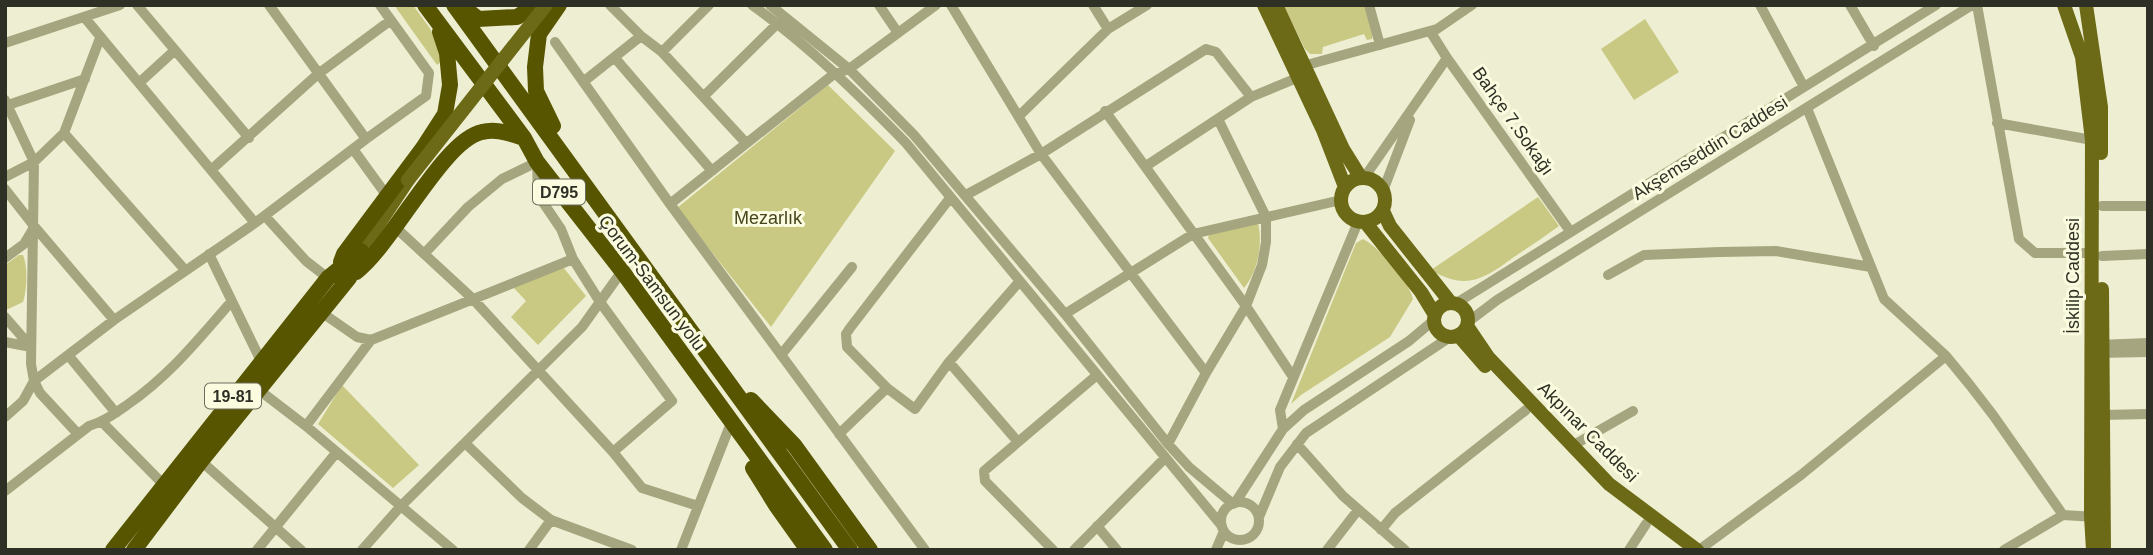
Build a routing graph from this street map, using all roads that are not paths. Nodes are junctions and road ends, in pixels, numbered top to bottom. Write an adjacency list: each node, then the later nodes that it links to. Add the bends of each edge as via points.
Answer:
1 (120, 5): 31 (street)
2 (137, 5): 44 (street)
3 (269, 5): 50 (street)
4 (380, 5): 32 (street)
5 (425, 5): 33 (highway, Çorum-Samsun yolu / D795)
6 (454, 5): 86 (highway, Çorum-Samsun yolu / D795)
7 (461, 5): 8 (highway, via 478,19 489,19 517,17)
8 (536, 5)
9 (546, 5): 98 (main road, bridge, via 408,180)
10 (559, 5): 86 (highway, via 539,34 536,91)
11 (610, 5): 38 (street)
12 (709, 5): 45 (street)
13 (752, 5): 34 (street)
14 (770, 5): 48 (street)
15 (879, 5): 37 (street)
16 (936, 5): 37 (street)
17 (951, 5): 62 (street)
18 (1093, 5): 35 (street)
19 (1147, 5): 35 (street)
20 (1264, 5): 49 (main road)
21 (1276, 5): 49 (main road)
22 (1370, 5): 42 (street)
23 (1472, 5): 36 (street)
24 (1760, 5): 55 (street)
25 (1850, 5): 43 (street)
26 (1936, 5): 43 (street, Akşemseddin Caddesi)
27 (1972, 5): 60 (street, Akşemseddin Caddesi)
28 (1977, 5): 64 (street)
29 (2064, 5): 69 (main road, İskilip Caddesi, via 2082,57)
30 (2086, 5): 88 (main road, İskilip Caddesi, via 2101,107)
31 (85, 18): 39 (street); 41 (street)
32 (391, 20): 50 (street); 67 (street, via 429,73 426,96)
33 (436, 20): 68 (highway, Çorum-Samsun yolu / D795); 84 (highway, via 447,53 450,85 445,114)
34 (778, 23): 51 (street); 56 (street)
35 (1108, 29): 62 (street)
36 (1430, 31): 42 (street); 47 (street, Bahçe 7.Sokağı)
37 (898, 33): 48 (street)
38 (641, 36): 45 (street); 46 (street)
39 (100, 38): 52 (street); 54 (street)
40 (555, 42): 53 (street)
41 (5, 43)
42 (1380, 46): 49 (street)
43 (1874, 46): 55 (street, Akşemseddin Caddesi)
44 (174, 51): 54 (street); 66 (street)
45 (662, 52): 56 (street)
46 (615, 58): 53 (street); 77 (street)
47 (1447, 58): 59 (street); 96 (street, Bahçe 7.Sokağı)
48 (849, 69): 51 (street); 83 (street)
49 (1300, 72): 57 (street); 79 (main road); 82 (main road)
50 (318, 74): 66 (street); 67 (street)
51 (834, 74): 70 (street); 85 (street, via 906,143)
52 (85, 79): 58 (street); 65 (street)
53 (583, 82): 87 (street)
54 (139, 83): 76 (street)
55 (1804, 86): 96 (street, Akşemseddin Caddesi)
56 (704, 96): 70 (street)
57 (1251, 97): 61 (street, via 1216,52 1206,49); 63 (street)
58 (6, 102): 73 (street)
59 (1415, 104): 79 (street); 81 (street)
60 (1807, 108): 106 (street); 123 (street, Akşemseddin Caddesi, via 1508,292)
61 (1105, 111): 72 (street); 75 (street)
62 (1019, 116): 72 (street)
63 (1218, 119): 75 (street); 91 (street)
64 (1997, 123): 69 (street); 102 (street, via 2016,232 2023,244 2035,253)
65 (64, 133): 73 (street); 107 (street)
66 (249, 138): 76 (street)
67 (366, 138): 71 (street)
68 (524, 138): 74 (highway, Çorum-Samsun yolu / D795); 95 (highway, via 489,130 470,136 446,158)
69 (2092, 140): 102 (main road, İskilip Caddesi)
70 (746, 143): 77 (street)
71 (353, 149): 84 (street); 92 (street)
72 (1041, 154): 83 (street); 110 (street)
73 (34, 162): 78 (street); 94 (street)
74 (537, 162): 100 (street, via 502,180 468,207); 104 (street, via 538,195 561,229); 108 (highway, Çorum-Samsun yolu / D795)
75 (1146, 166): 97 (street)
76 (211, 170): 92 (street)
77 (712, 171): 87 (street)
78 (5, 177)
79 (1363, 178): 81 (main road); 82 (main road)
80 (5, 189): 94 (street)
81 (1383, 191): 90 (main road)
82 (1343, 193): 91 (street); 93 (main road, via 1346,214)
83 (966, 195): 119 (street)
84 (387, 196): 109 (highway, via 344,254)
85 (950, 198): 112 (street); 142 (street, via 846,334 847,347)
86 (597, 200): 133 (highway, Çorum-Samsun yolu / D795)
87 (670, 204): 131 (street)
88 (2102, 206): 89 (street); 102 (main road, İskilip Caddesi)
89 (2148, 206)
90 (1383, 211): 93 (main road); 116 (main road, via 1390,226)
91 (1266, 217): 97 (street); 117 (street, via 1262,265)
92 (260, 219): 99 (street); 109 (street, via 306,261)
93 (1361, 222): 121 (main road, via 1421,292); 140 (street)
94 (34, 226): 103 (street, via 24,244); 122 (street); 127 (street)
95 (395, 227): 100 (street); 109 (highway, via 360,270)
96 (1570, 231): 116 (street, Akşemseddin Caddesi)
97 (1194, 234): 110 (street); 117 (street)
98 (361, 251): 109 (highway, 19-81)
99 (209, 254): 107 (street); 114 (street)
100 (424, 254): 113 (street)
101 (2148, 254): 102 (street)
102 (2098, 255): 128 (main road, İskilip Caddesi)
103 (5, 258)
104 (573, 259): 113 (street); 115 (street)
105 (852, 267): 131 (street)
106 (1871, 267): 111 (street, via 1776,251 1720,252 1644,255); 132 (street, via 1884,299)
107 (185, 270): 122 (street)
108 (622, 271): 115 (street); 139 (highway, Çorum-Samsun yolu / D795)
109 (338, 274): 118 (highway, 19-81); 134 (highway, 19-81)
110 (1132, 274): 119 (street); 137 (street)
111 (1608, 275)
112 (1019, 282): 135 (street); 138 (street)
113 (473, 299): 124 (street); 136 (street)
114 (231, 302): 134 (street); 146 (street, via 155,386)
115 (600, 302): 136 (street, via 582,327); 161 (street, via 672,401)
116 (1453, 303): 121 (main road, via 1443,305); 123 (main road, via 1463,309)
117 (1246, 306): 137 (street); 140 (street)
118 (321, 312): 124 (street, via 357,337); 143 (highway, 19-81)
119 (1065, 314): 158 (street)
120 (5, 317): 127 (street)
121 (1435, 317): 123 (main road, via 1440,333); 153 (street, via 1409,341 1304,410)
122 (114, 320): 130 (street)
123 (1461, 330): 144 (main road, Akpınar Caddesi); 159 (street, Akşemseddin Caddesi, via 1306,433); 160 (main road, Akpınar Caddesi)
124 (371, 340): 151 (street)
125 (5, 342): 127 (street)
126 (2148, 343): 128 (street)
127 (31, 347): 141 (street)
128 (2097, 349): 129 (street); 148 (main road, İskilip Caddesi); 173 (main road, İskilip Caddesi)
129 (2148, 352)
130 (68, 355): 141 (street); 146 (street)
131 (781, 355): 155 (street)
132 (1946, 356): 171 (street); 206 (street, via 1801,475)
133 (710, 359): 195 (highway, Çorum-Samsun yolu / D795); 196 (highway, via 794,445)
134 (261, 361): 165 (highway, 19-81)
135 (949, 362): 142 (street, via 915,409); 156 (street)
136 (538, 370): 157 (street); 161 (street)
137 (1206, 373): 158 (street)
138 (1097, 375): 156 (street); 163 (street)
139 (698, 376): 152 (highway); 194 (highway, Çorum-Samsun yolu / D795)
140 (1293, 377): 153 (street, via 1280,410)
141 (34, 381): 149 (street, via 23,401); 154 (street)
142 (887, 388): 155 (street)
143 (259, 390): 151 (street); 164 (highway, 19-81)
144 (1526, 410): 175 (main road, Akpınar Caddesi, via 1591,480); 179 (street, via 1395,513)
145 (1633, 411): 160 (street)
146 (116, 412): 150 (street)
147 (2148, 414): 148 (street)
148 (2102, 415): 173 (main road, İskilip Caddesi)
149 (5, 417)
150 (102, 422): 154 (street); 165 (street)
151 (306, 426): 162 (street)
152 (729, 428): 168 (street); 193 (highway)
153 (1283, 429): 167 (street)
154 (78, 434): 166 (street)
155 (839, 434): 197 (street)
156 (1018, 442): 198 (street, via 984,471 985,481)
157 (465, 443): 169 (street); 174 (street)
158 (1168, 444): 167 (street)
159 (1297, 444): 170 (street); 172 (street, Akşemseddin Caddesi, via 1280,467)
160 (1572, 446): 206 (main road, Akpınar Caddesi, via 1609,484)
161 (613, 452): 168 (street, via 642,488)
162 (336, 453): 169 (street); 176 (street)
163 (1164, 458): 177 (street); 178 (street)
164 (201, 461): 176 (street); 184 (highway, 19-81)
165 (163, 484): 183 (highway, 19-81)
166 (5, 491)
167 (1234, 503): 172 (street, via 1250,505); 178 (street, via 1223,513)
168 (698, 506): 192 (street)
169 (400, 507): 187 (street); 188 (street)
170 (1358, 510): 179 (street); 202 (street)
171 (2063, 515): 173 (street); 207 (street)
172 (1259, 517): 181 (street, via 1257,531)
173 (2097, 517): 208 (main road, İskilip Caddesi); 209 (main road, İskilip Caddesi)
174 (551, 520): 180 (street); 189 (street)
175 (1646, 524): 204 (street); 205 (main road, Akpınar Caddesi)
176 (276, 526): 185 (street); 186 (street)
177 (1097, 526): 199 (street); 200 (street)
178 (1223, 528): 181 (street); 201 (street)
179 (1381, 530): 182 (street)
180 (597, 537): 190 (street); 191 (street)
181 (1243, 545)
182 (1390, 545): 203 (street)
183 (113, 550)
184 (134, 550)
185 (257, 550)
186 (301, 550)
187 (362, 550)
188 (453, 550)
189 (529, 550)
190 (593, 550)
191 (632, 550)
192 (681, 550)
193 (808, 550)
194 (825, 550)
195 (850, 550)
196 (870, 550)
197 (925, 550)
198 (1053, 550)
199 (1074, 550)
200 (1116, 550)
201 (1216, 550)
202 (1326, 550)
203 (1405, 550)
204 (1629, 550)
205 (1681, 550)
206 (1698, 550)
207 (2004, 550)
208 (2093, 550)
209 (2104, 550)

